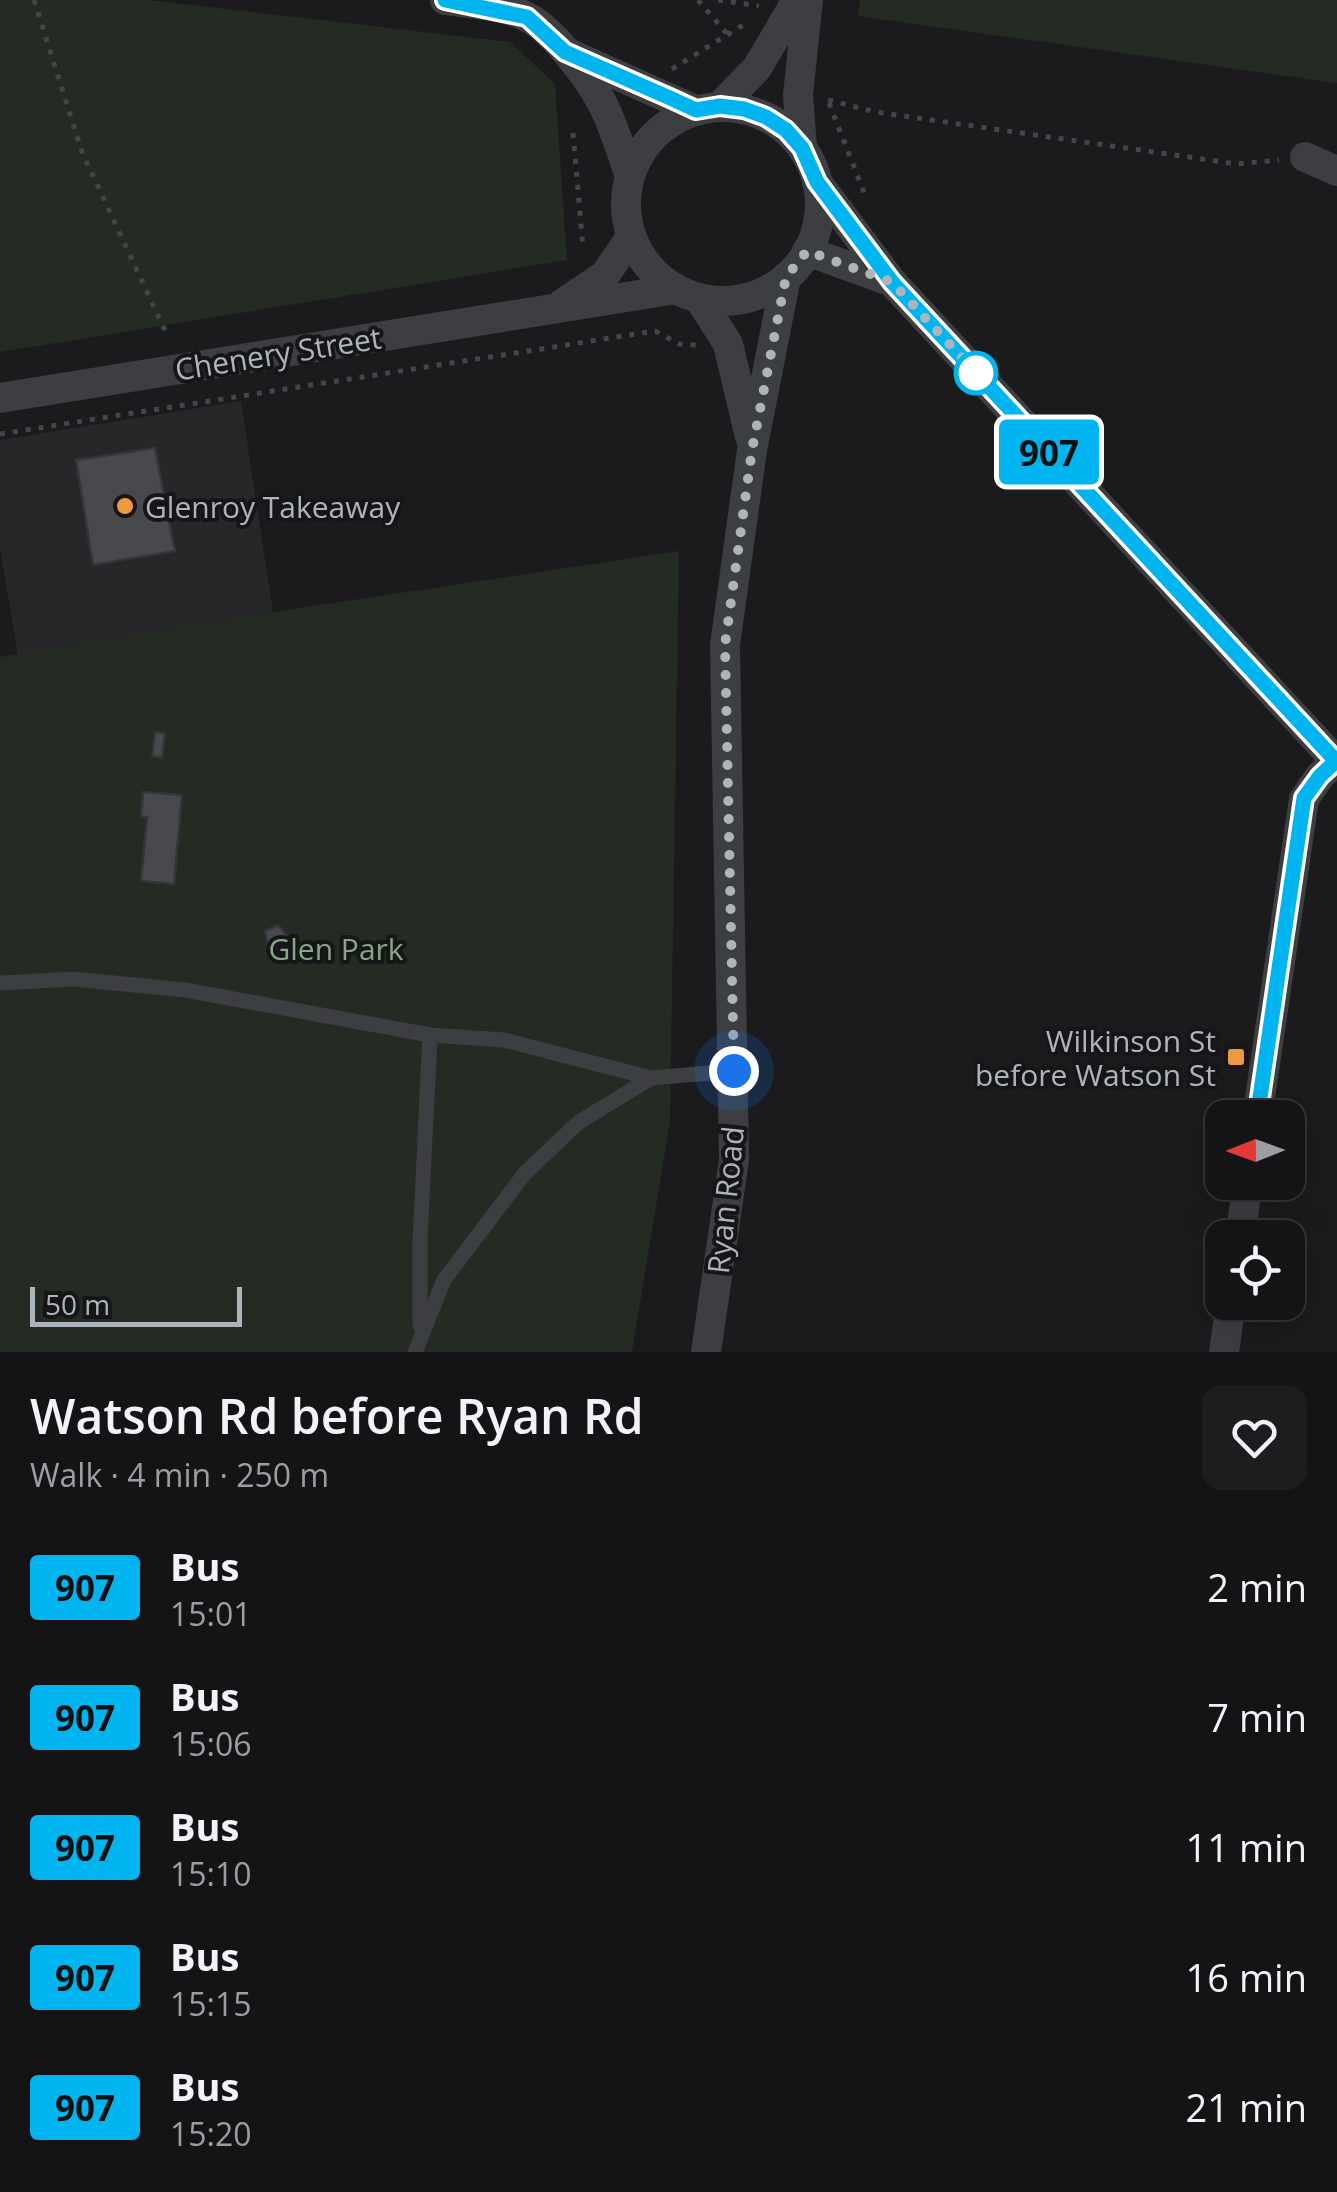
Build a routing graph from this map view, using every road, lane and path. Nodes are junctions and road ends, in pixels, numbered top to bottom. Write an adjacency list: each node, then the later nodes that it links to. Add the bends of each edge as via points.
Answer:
1 (34, 0): 26 (path, via 82,152)
2 (445, 0): 9 (street, via 527,17)
3 (698, 0): 8 (path)
4 (718, 0): 6 (path)
5 (808, 0): 13 (street, via 798,96)
6 (782, 3): 11 (street, via 757,68)
7 (754, 19): 8 (path)
8 (728, 35): 10 (path)
9 (565, 52): 11 (street); 16 (street, via 605,108)
10 (669, 70)
11 (708, 108): 13 (street, via 766,117); 16 (street, via 654,134)
12 (573, 134): 20 (path)
13 (802, 148): 17 (street)
14 (1305, 157): 15 (street); 18 (path, via 1237,164 828,100)
15 (1337, 171)
16 (630, 176): 19 (street)
17 (817, 182): 21 (street, via 818,218); 23 (street)
18 (870, 207)
19 (631, 237): 24 (street, via 657,276); 25 (street, Chenery Street, via 604,275)
20 (583, 248)
21 (807, 251): 22 (street); 23 (street)
22 (786, 277): 24 (street, via 730,301); 30 (street, Ryan Road)
23 (892, 282): 31 (street)
24 (688, 294): 25 (street, Chenery Street); 30 (street, Ryan Road, via 728,344)
25 (555, 308): 28 (street, Chenery Street)
26 (167, 335)
27 (705, 346): 29 (path, via 679,344 654,331)
28 (0, 398)
29 (0, 434)
30 (752, 450): 34 (street, Ryan Road, via 725,645)
31 (1336, 762): 36 (street, via 1304,798)
32 (0, 983): 33 (lane, via 73,979 186,990)
33 (430, 1034): 35 (lane, via 504,1040); 38 (lane)
34 (734, 1071): 35 (lane); 40 (street, Ryan Road, via 734,1160)
35 (650, 1078): 38 (lane, via 579,1122 525,1173 444,1280)
36 (1260, 1100)
37 (1228, 1320): 41 (street)
38 (420, 1335): 39 (lane)
39 (414, 1352)
40 (706, 1352)
41 (1224, 1352)

